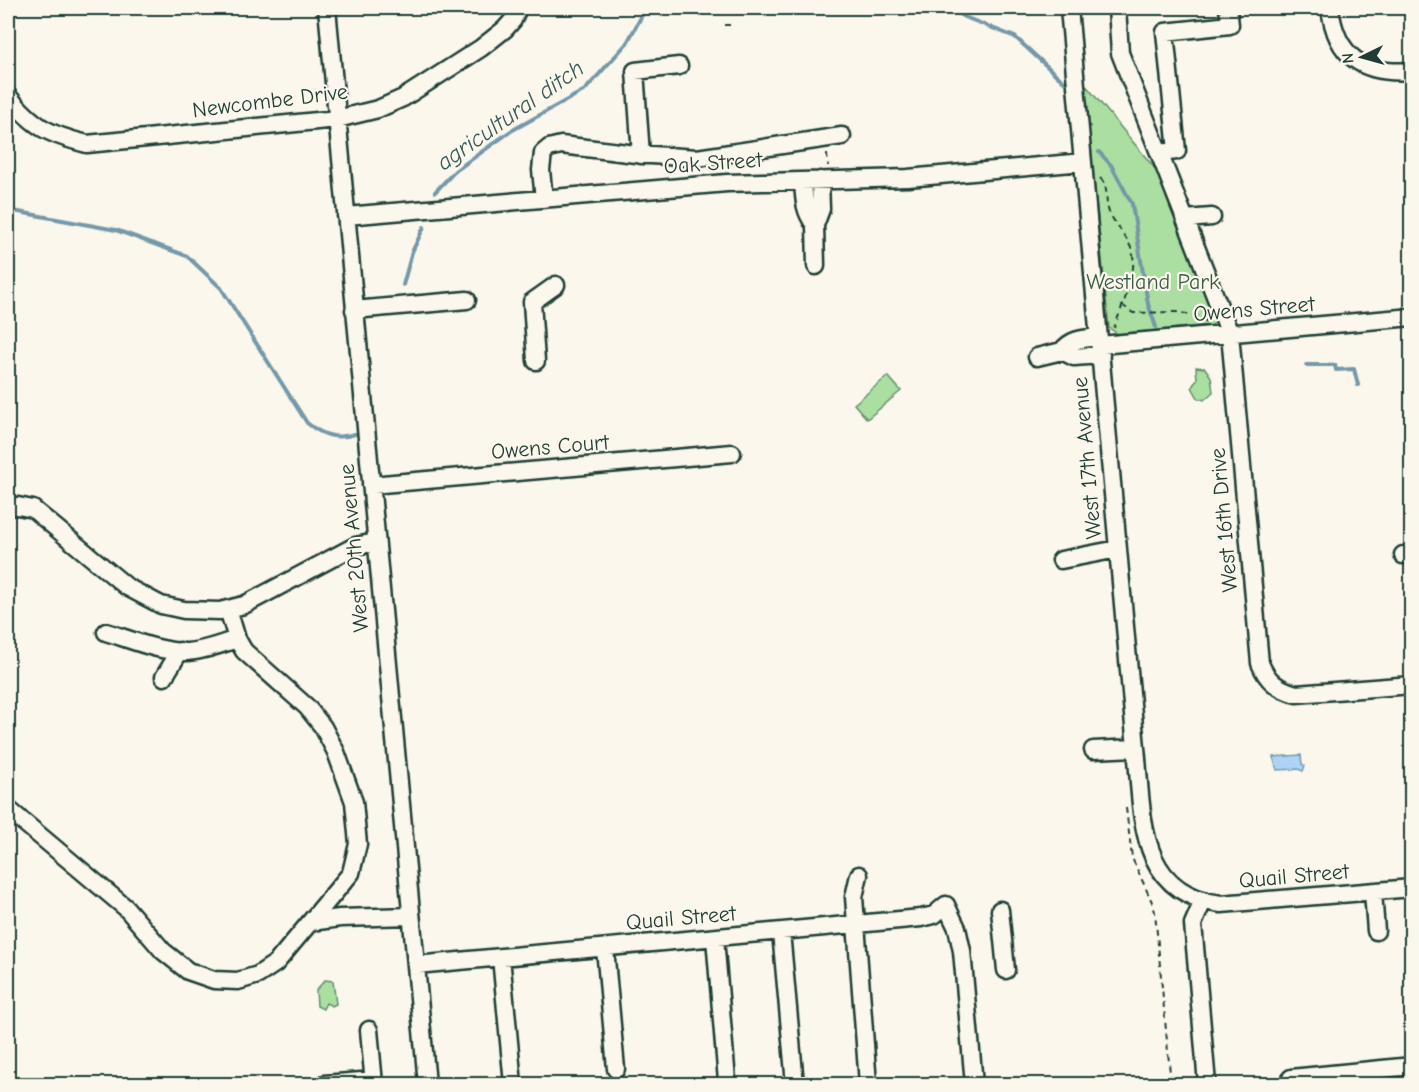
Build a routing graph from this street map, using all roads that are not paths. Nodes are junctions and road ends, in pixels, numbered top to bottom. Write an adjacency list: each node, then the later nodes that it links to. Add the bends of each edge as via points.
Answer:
1 (327, 8): 10 (street, West 20th Avenue)
2 (518, 8): 10 (street, Newcombe Drive, via 505,29 481,48 403,98)
3 (1070, 8): 14 (street, West 17th Avenue)
4 (1117, 8): 12 (street, West 16th Drive, via 1120,53)
5 (1228, 8): 12 (street, via 1230,25 1165,32 1177,151)
6 (1330, 8): 8 (street, via 1332,26 1350,56 1380,72)
7 (679, 66): 13 (street, via 634,71)
8 (1412, 71)
9 (8, 96): 10 (street, Newcombe Drive, via 25,116 52,135 87,144)
10 (337, 119): 18 (street, West 20th Avenue)
11 (842, 136): 13 (street, via 697,158)
12 (1160, 153): 20 (street, West 16th Drive)
13 (641, 155): 17 (street, via 571,145 549,148 541,161)
14 (1084, 169): 15 (street, Oak Street, via 957,175); 28 (street, West 17th Avenue)
15 (824, 173): 16 (street, Oak Street); 21 (street, via 821,209)
16 (803, 181): 17 (street, Oak Street, via 727,183); 21 (street, via 804,205)
17 (544, 199): 18 (street, Oak Street)
18 (346, 216): 25 (street, West 20th Avenue)
19 (1212, 217): 20 (street)
20 (1185, 219): 27 (street, West 16th Drive)
21 (815, 225): 22 (street)
22 (816, 266)
23 (556, 285): 30 (street, via 532,302)
24 (467, 300): 25 (street)
25 (354, 310): 32 (street, West 20th Avenue)
26 (1412, 318): 27 (street, Owens Street)
27 (1222, 335): 28 (street, Owens Street); 42 (street, West 16th Drive, via 1260,663 1267,677 1285,691 1304,694)
28 (1100, 346): 29 (street, Owens Street, via 1072,341 1062,351); 35 (street, West 17th Avenue)
29 (1037, 357)
30 (536, 361)
31 (732, 453): 32 (street, Owens Court)
32 (371, 485): 34 (street, West 20th Avenue)
33 (11, 503): 37 (street, via 33,509 152,602 184,610)
34 (376, 542): 37 (street, via 353,546 263,596); 52 (street, West 20th Avenue)
35 (1118, 549): 36 (street); 43 (street, West 17th Avenue)
36 (1061, 560)
37 (228, 609): 39 (street)
38 (106, 632): 40 (street)
39 (237, 639): 40 (street, via 201,650); 53 (street, via 250,657 307,707 323,727 345,771 354,802 358,844 355,865)
40 (180, 651): 41 (street)
41 (164, 677)
42 (1412, 685)
43 (1136, 748): 44 (street); 48 (street, West 17th Avenue, via 1148,846 1161,870)
44 (1093, 750)
45 (8, 809): 53 (street, via 126,908 176,963 202,977 226,981 258,975 276,963)
46 (859, 875): 54 (street, via 854,897)
47 (1412, 888): 49 (street, Quail Street)
48 (1183, 891): 50 (street, Quail Street)
49 (1373, 892): 50 (street, Quail Street, via 1235,904); 55 (street)
50 (1203, 901): 74 (street, via 1193,924)
51 (1000, 910): 61 (street)
52 (411, 916): 53 (street); 60 (street, West 20th Avenue)
53 (311, 922)
54 (855, 924): 56 (street, Quail Street); 72 (street); 73 (street, Quail Street, via 921,918 934,915 946,905 962,951)
55 (1376, 931)
56 (781, 932): 57 (street, Quail Street); 71 (street)
57 (715, 938): 58 (street, Quail Street); 66 (street)
58 (604, 948): 59 (street, Quail Street); 64 (street)
59 (501, 957): 60 (street, Quail Street); 70 (street)
60 (416, 965): 69 (street, West 20th Avenue)
61 (1006, 970)
62 (369, 1030): 67 (street)
63 (1412, 1066): 65 (street)
64 (616, 1069)
65 (1291, 1078)
66 (728, 1081)
67 (374, 1082): 68 (street)
68 (324, 1084)
69 (427, 1084)
70 (513, 1084)
71 (795, 1084)
72 (868, 1084)
73 (974, 1084)
74 (1207, 1084)

